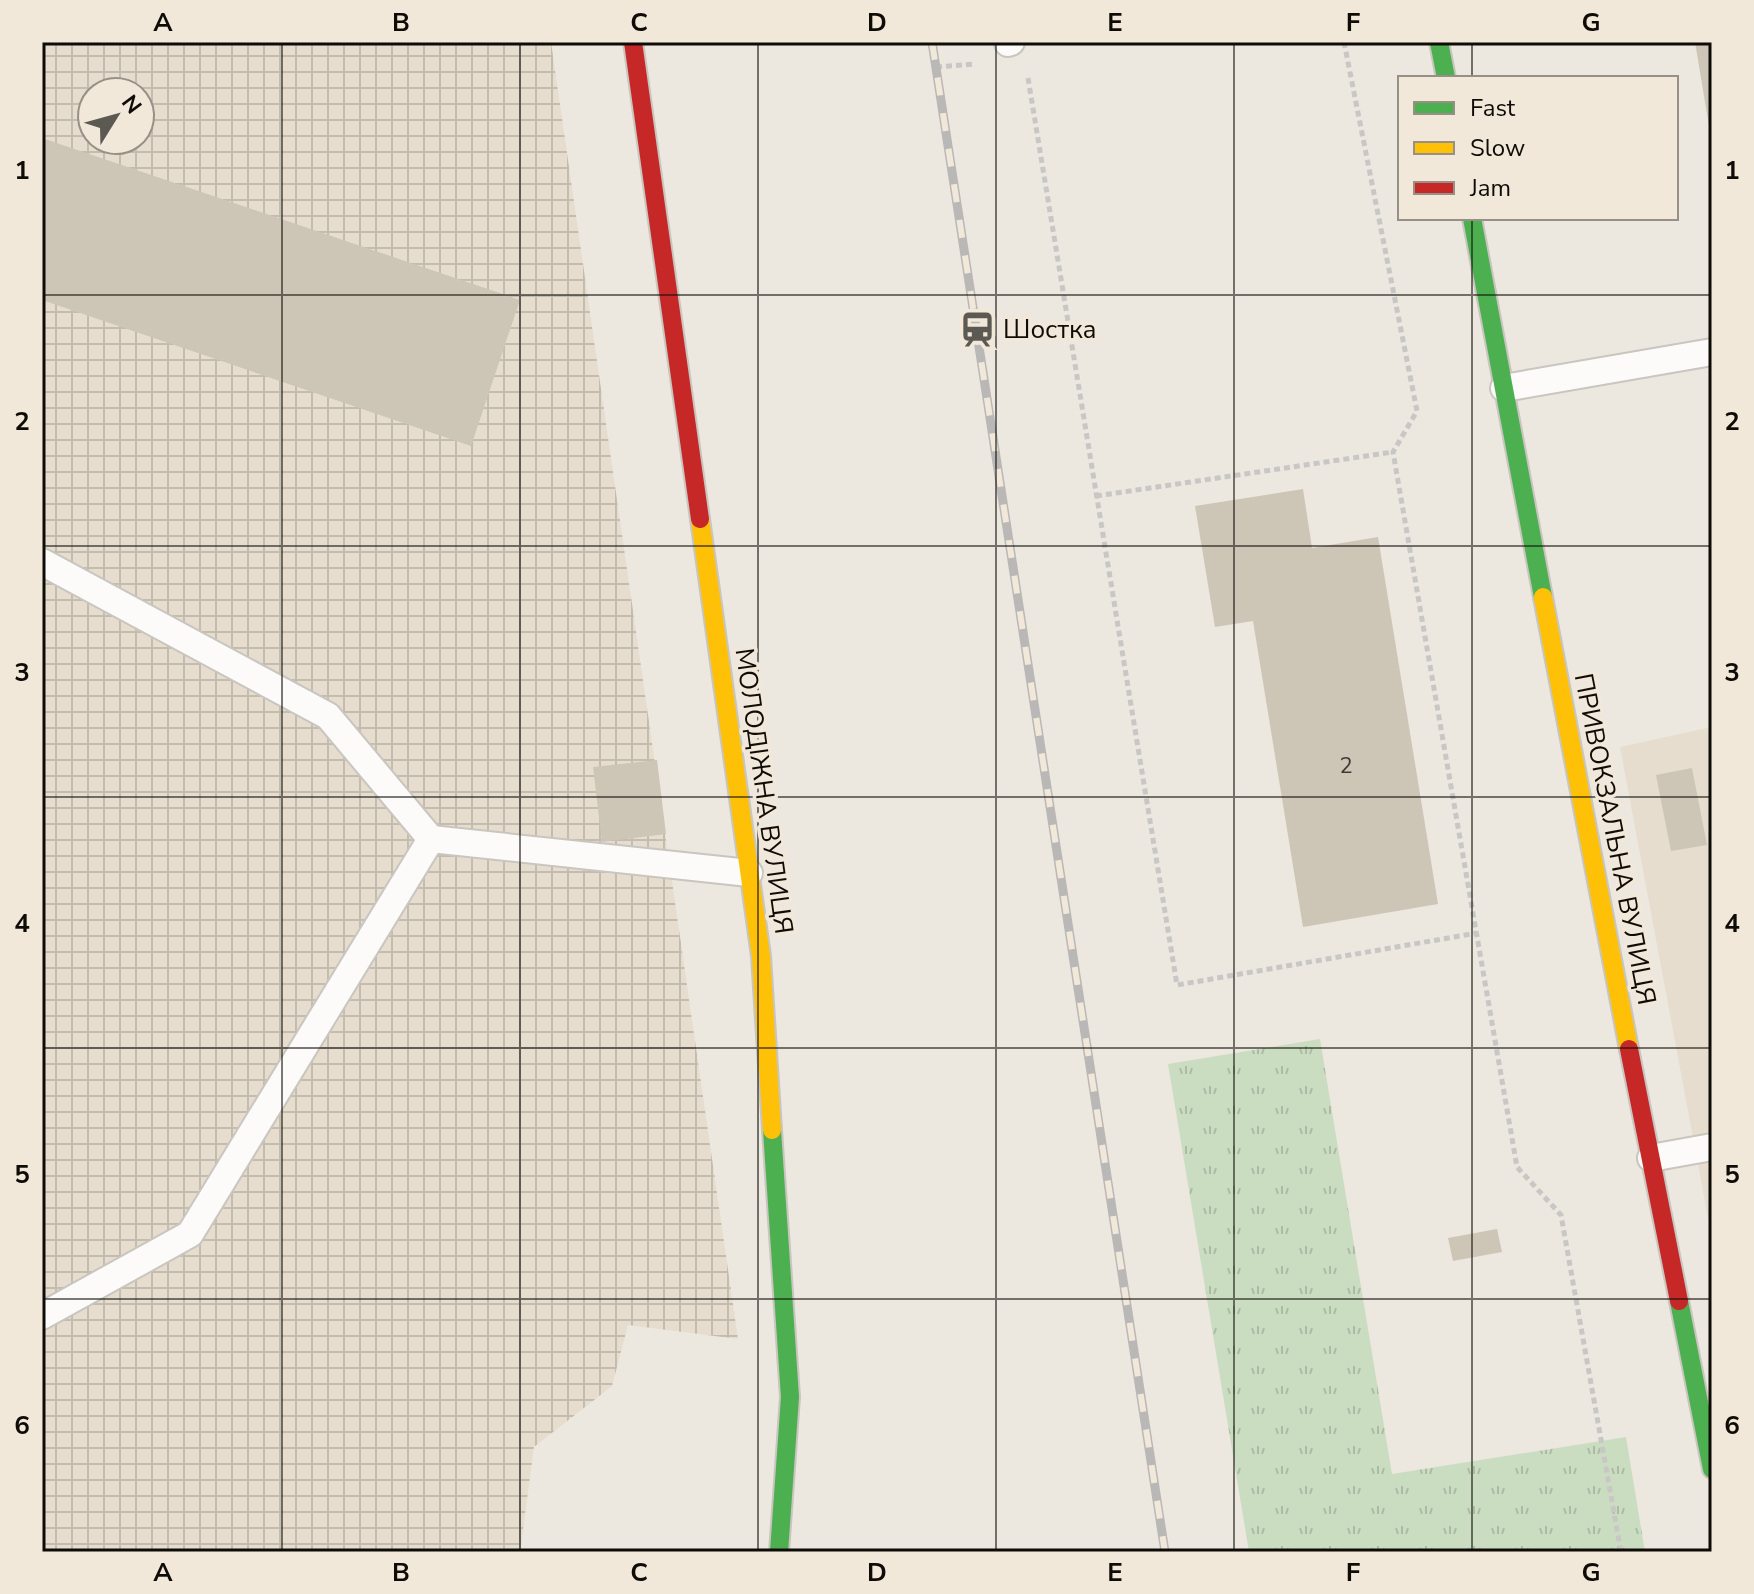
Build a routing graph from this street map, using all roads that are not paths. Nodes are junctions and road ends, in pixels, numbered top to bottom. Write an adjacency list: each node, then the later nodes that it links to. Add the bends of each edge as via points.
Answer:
1 (633, 42): 9 (street, МОЛОДІЖНА ВУЛИЦЯ)
2 (1439, 42): 3 (street)
3 (1446, 76)
4 (1472, 220): 6 (street, ПРИВОКЗАЛЬНА ВУЛИЦЯ)
5 (1712, 352): 6 (lane)
6 (1504, 388): 11 (street, ПРИВОКЗАЛЬНА ВУЛИЦЯ)
7 (42, 562): 8 (lane, via 328,716)
8 (431, 839): 9 (lane); 12 (lane, via 190,1234)
9 (749, 873): 14 (street, МОЛОДІЖНА ВУЛИЦЯ, via 761,956 790,1397)
10 (1712, 1147): 11 (lane)
11 (1651, 1158): 13 (street, ПРИВОКЗАЛЬНА ВУЛИЦЯ)
12 (42, 1316)
13 (1712, 1469)
14 (779, 1552)

